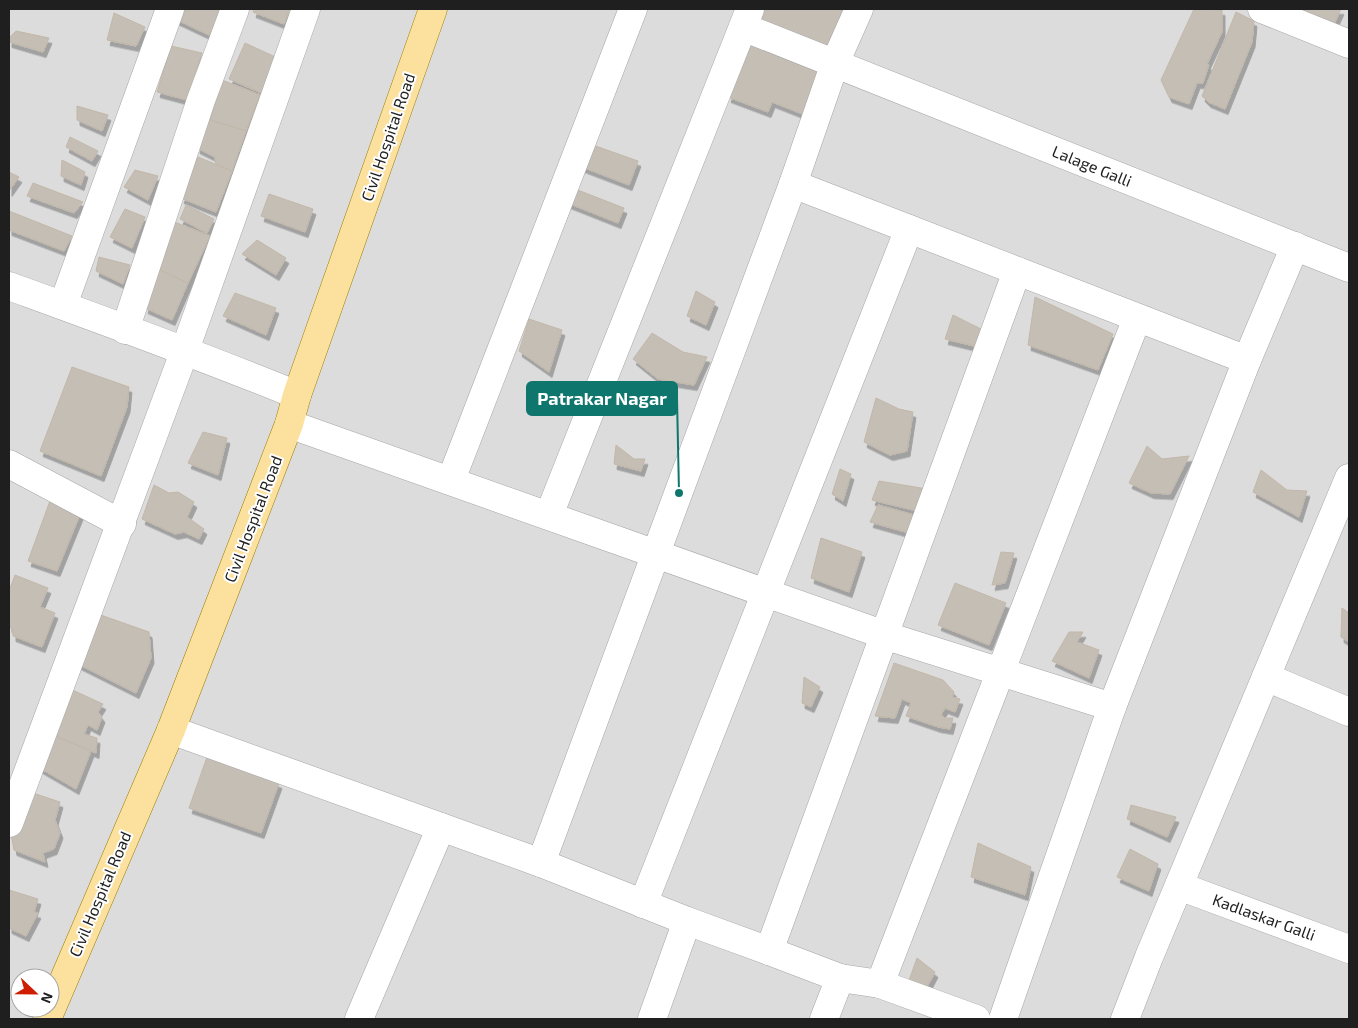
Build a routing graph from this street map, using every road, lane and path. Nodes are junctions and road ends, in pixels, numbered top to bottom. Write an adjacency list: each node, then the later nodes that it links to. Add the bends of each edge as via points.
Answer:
1 (170, 9): 17 (street)
2 (235, 9): 19 (street, via 201,100)
3 (306, 9): 20 (street)
4 (433, 9): 22 (main road, Civil Hospital Road)
5 (633, 9): 25 (street)
6 (859, 9): 10 (street)
7 (1262, 9): 9 (street)
8 (747, 18): 10 (street, Lalage Galli); 27 (street)
9 (1349, 44)
10 (835, 63): 11 (street); 13 (street, Lalage Galli)
11 (793, 184): 12 (street); 29 (street)
12 (909, 229): 15 (street); 30 (street)
13 (1294, 246): 14 (street, Lalage Galli); 21 (street)
14 (1349, 268)
15 (1017, 271): 18 (street); 31 (street)
16 (9, 286): 17 (street)
17 (63, 306): 19 (street)
18 (1137, 318): 21 (street); 32 (street)
19 (126, 330): 20 (street)
20 (185, 350): 22 (street); 28 (street)
21 (1246, 360): 34 (street)
22 (297, 395): 23 (main road, Civil Hospital Road)
23 (289, 424): 25 (street); 36 (main road, Civil Hospital Road)
24 (9, 464): 28 (street)
25 (451, 480): 27 (street)
26 (1348, 487): 33 (street)
27 (549, 515): 29 (street)
28 (122, 524): 37 (street)
29 (656, 553): 30 (street); 39 (street)
30 (766, 592): 31 (street); 41 (street)
31 (884, 635): 32 (street); 44 (street)
32 (1000, 671): 34 (street); 46 (street)
33 (1266, 677): 35 (street); 40 (street)
34 (1112, 707): 52 (street)
35 (1349, 712)
36 (171, 730): 38 (street); 47 (main road, Civil Hospital Road)
37 (9, 823)
38 (441, 827): 39 (street); 48 (street)
39 (541, 863): 41 (street)
40 (1179, 886): 43 (street, Kadlaskar Galli); 53 (street)
41 (643, 904): 42 (street)
42 (687, 921): 44 (street); 49 (street)
43 (1349, 949)
44 (769, 951): 45 (street)
45 (840, 978): 46 (street); 50 (street)
46 (880, 984): 51 (street)
47 (47, 1019)
48 (359, 1019)
49 (652, 1019)
50 (824, 1019)
51 (976, 1019)
52 (1003, 1019)
53 (1125, 1019)

